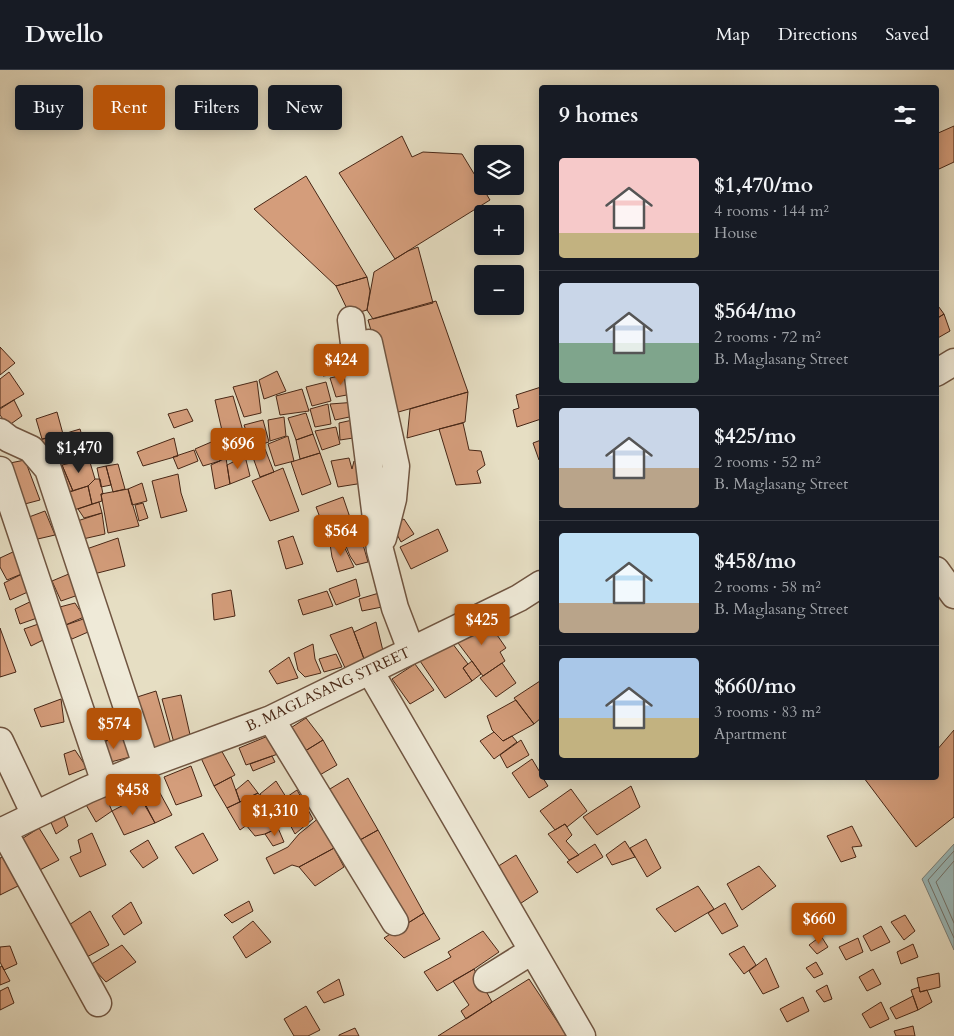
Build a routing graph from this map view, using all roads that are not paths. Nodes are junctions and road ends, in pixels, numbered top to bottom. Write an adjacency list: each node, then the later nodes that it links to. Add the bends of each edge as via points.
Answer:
1 (356, 317): 7 (street, via 380,550 395,608)
2 (3, 441): 11 (street, via 31,449 48,469)
3 (0, 470): 12 (street)
4 (939, 574): 6 (street)
5 (539, 585): 7 (street, B. MAGLASANG STREET)
6 (954, 595)
7 (411, 650): 8 (street, B. MAGLASANG STREET)
8 (370, 671): 9 (street, B. MAGLASANG STREET); 16 (street)
9 (271, 719): 11 (street, B. MAGLASANG STREET); 15 (street)
10 (0, 741): 13 (street)
11 (146, 765): 12 (street, B. MAGLASANG STREET)
12 (105, 783): 13 (street, B. MAGLASANG STREET)
13 (35, 815): 14 (street, B. MAGLASANG STREET)
14 (2, 831): 18 (street)
15 (395, 922)
16 (532, 952): 17 (street); 19 (street)
17 (487, 979)
18 (98, 1003)
19 (582, 1036)

